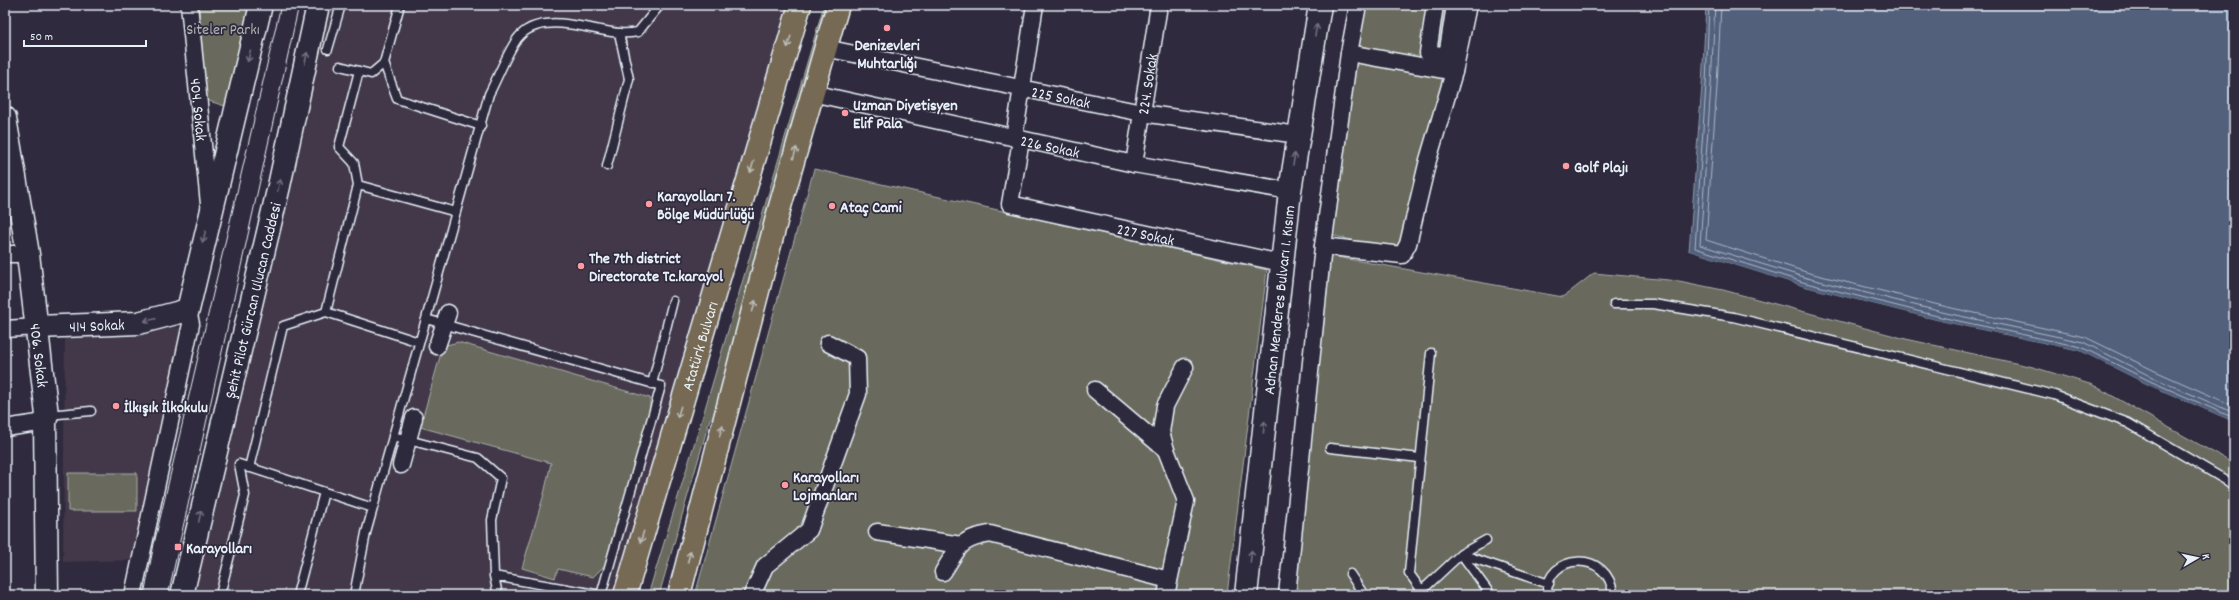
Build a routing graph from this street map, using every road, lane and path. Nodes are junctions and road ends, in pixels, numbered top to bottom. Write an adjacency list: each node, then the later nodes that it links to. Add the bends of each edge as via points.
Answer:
1 (189, 5): 37 (street, 404. Sokak)
2 (261, 5): 37 (street, one-way to 37)
3 (318, 5): 82 (street, Şehit Pilot Gürcan Ulucan Caddesi, one-way to 3)
4 (341, 5): 18 (lane)
5 (400, 5): 21 (lane)
6 (660, 5): 16 (lane, via 638,32)
7 (800, 5): 87 (highway, Atatürk Bulvarı, one-way to 87)
8 (838, 5): 17 (highway)
9 (1035, 5): 25 (street)
10 (1160, 5): 27 (street, 224. Sokak)
11 (1320, 5): 30 (street, Adnan Menderes Bulvarı 1. Kısım, one-way to 11)
12 (1358, 5): 19 (street)
13 (1436, 5): 20 (street, via 1428,53)
14 (1455, 5): 20 (street, via 1447,56)
15 (1468, 5): 24 (street)
16 (620, 33): 28 (lane, via 583,25 548,24 531,28 518,38 490,94); 33 (lane, via 629,80)
17 (825, 48): 25 (street, 225 Sokak); 26 (highway)
18 (328, 49)
19 (1349, 53): 20 (street); 38 (street)
20 (1431, 60): 24 (street)
21 (384, 63): 23 (lane, via 371,74); 28 (lane, via 397,99)
22 (340, 66): 23 (lane)
23 (359, 71): 34 (lane, via 339,147 354,163)
24 (1454, 72): 38 (street, via 1428,160 1408,244 1402,255)
25 (1022, 87): 27 (street, 225 Sokak); 31 (street)
26 (812, 93): 31 (street, 226 Sokak); 88 (highway, one-way to 26)
27 (1142, 113): 30 (street, 225 Sokak); 32 (street, 224. Sokak)
28 (481, 126): 36 (lane)
29 (6, 129): 40 (street, 406. Sokak)
30 (1298, 135): 35 (street, Adnan Menderes Bulvarı 1. Kısım, one-way to 30)
31 (1017, 139): 32 (street, 226 Sokak); 41 (street, 227 Sokak, via 1010,204)
32 (1134, 164): 35 (street, 226 Sokak)
33 (607, 166)
34 (358, 185): 36 (lane); 45 (lane)
35 (1290, 191): 41 (street, Adnan Menderes Bulvarı 1. Kısım)
36 (456, 212): 47 (lane)
37 (210, 213): 44 (street, one-way to 44)
38 (1323, 246): 91 (street)
39 (5, 254): 40 (street)
40 (28, 254): 48 (street, 406. Sokak)
41 (1281, 263): 90 (street, Adnan Menderes Bulvarı 1. Kısım, one-way to 41)
42 (673, 301): 55 (lane)
43 (1614, 304): 67 (lane, via 1653,304 1733,317 2054,395 2128,423)
44 (188, 310): 48 (street, 414 Sokak, one-way to 48, via 138,323); 81 (street, via 190,324)
45 (326, 312): 50 (lane); 66 (lane, via 283,326)
46 (446, 318): 47 (lane); 52 (street); 55 (lane)
47 (426, 320): 50 (lane)
48 (37, 327): 49 (street, 414 Sokak); 59 (street, 406. Sokak)
49 (5, 329)
50 (419, 342): 61 (lane)
51 (828, 343): 89 (street, via 858,358 858,394 809,530 765,566)
52 (437, 346)
53 (1431, 354): 64 (lane)
54 (1185, 367): 63 (street, via 1165,406 1161,432)
55 (652, 384): 76 (lane, via 661,386 602,594)
56 (1095, 390): 63 (street)
57 (91, 411): 59 (lane)
58 (414, 418): 61 (street)
59 (46, 419): 60 (street); 80 (street, 406. Sokak)
60 (5, 428)
61 (400, 438): 65 (street); 69 (lane); 76 (lane, via 478,458 501,478 492,520)
62 (1330, 448): 64 (lane)
63 (1166, 450): 78 (street, via 1186,501)
64 (1420, 458): 79 (lane, via 1409,573)
65 (401, 465)
66 (249, 468): 68 (lane); 83 (lane, via 239,464 245,494)
67 (2234, 485)
68 (324, 492): 69 (lane); 84 (lane)
69 (373, 508): 85 (lane)
70 (877, 532): 72 (street)
71 (1486, 540): 73 (lane)
72 (961, 545): 74 (street); 78 (street, via 971,537 990,534)
73 (1461, 554): 77 (lane); 79 (lane); 93 (lane)
74 (943, 572)
75 (1350, 574): 92 (lane)
76 (494, 576): 86 (lane)
77 (1549, 584): 94 (lane); 95 (lane, via 1552,576 1564,565 1588,562 1608,577)
78 (1167, 588)
79 (1421, 594)
80 (47, 595)
81 (133, 595)
82 (182, 595)
83 (220, 595)
84 (297, 595)
85 (354, 595)
86 (498, 595)
87 (625, 595)
88 (679, 595)
89 (752, 595)
90 (1246, 595)
91 (1288, 595)
92 (1364, 595)
93 (1491, 595)
94 (1547, 595)
95 (1613, 595)

